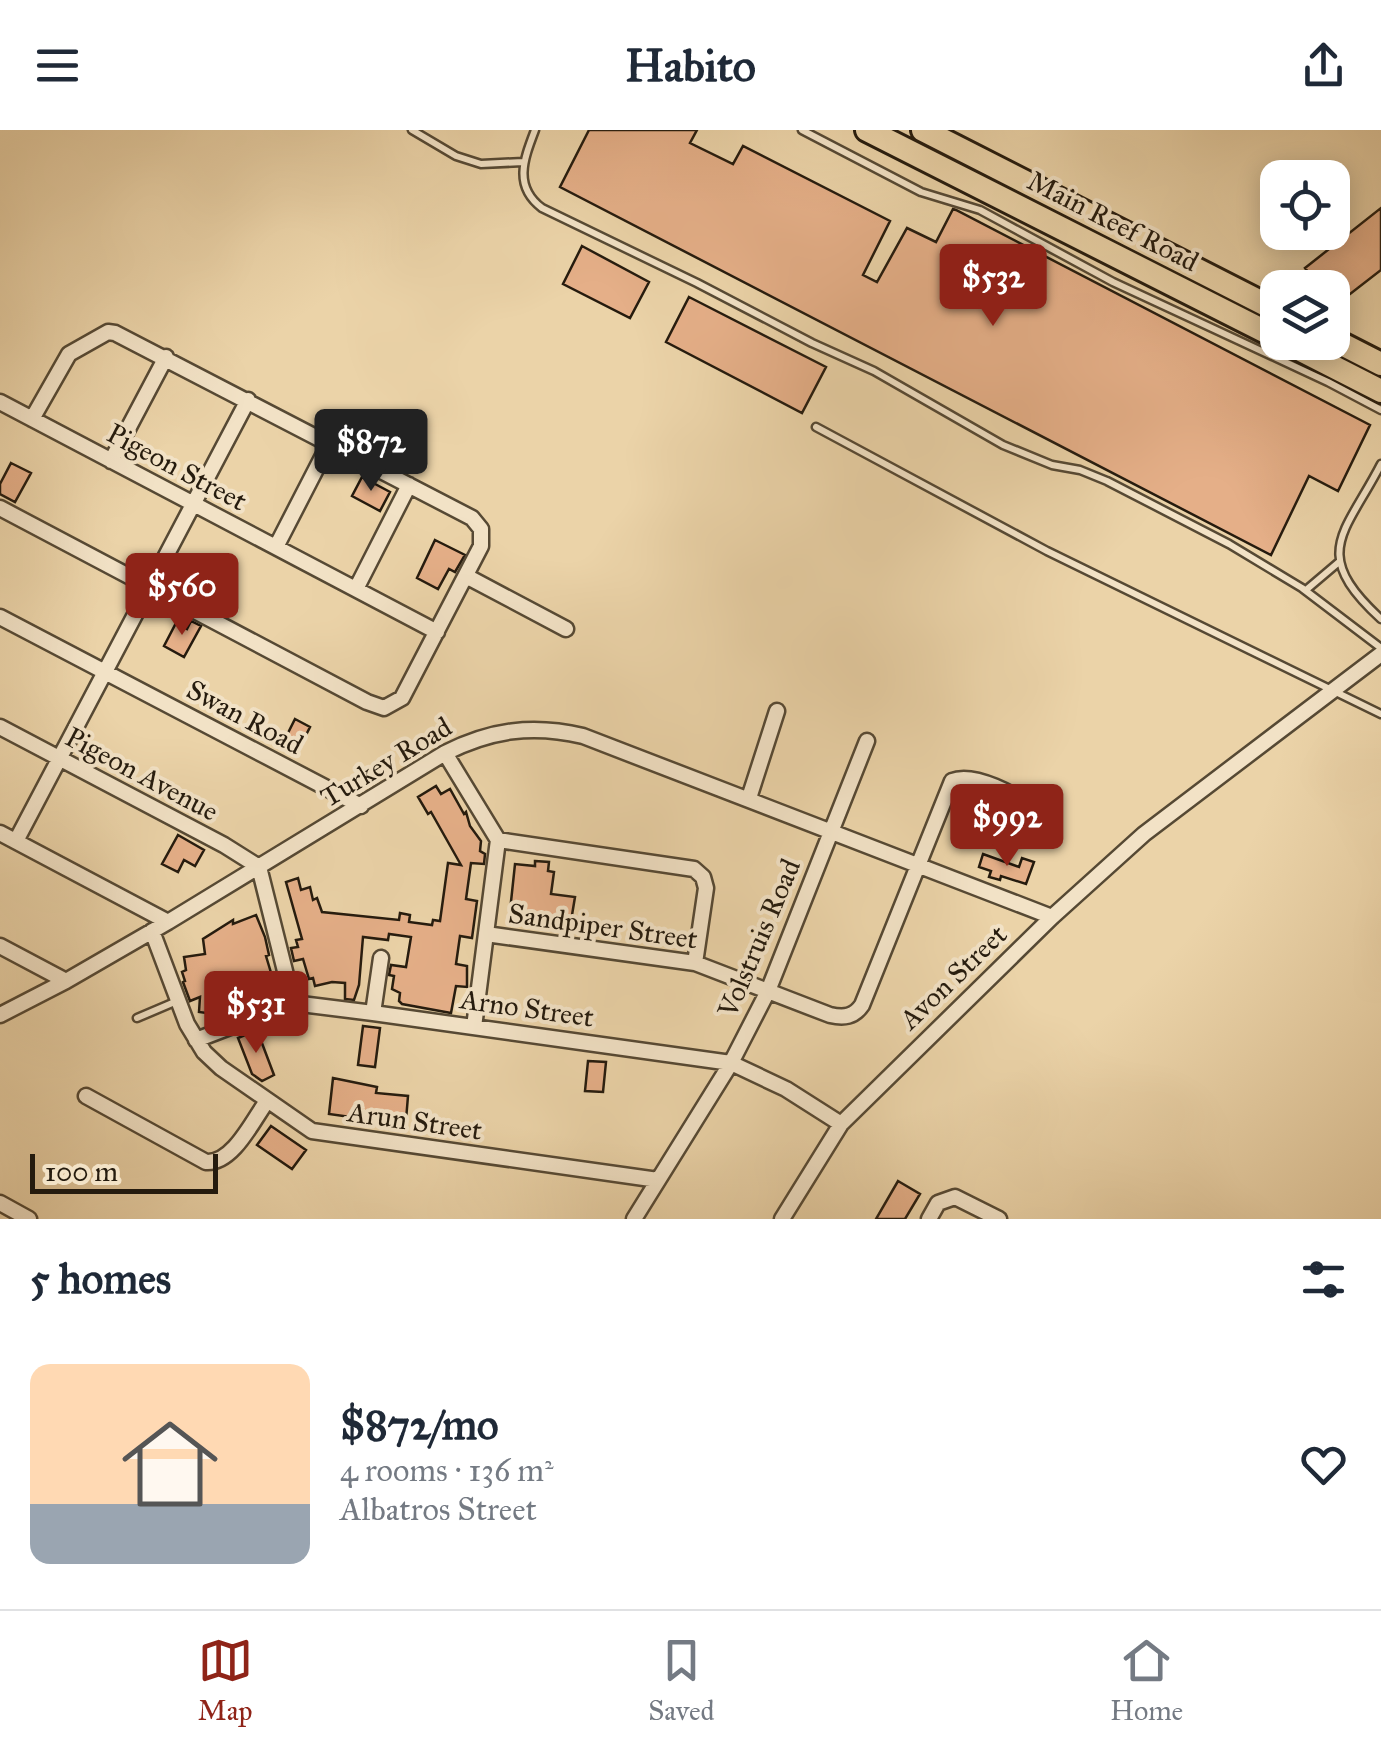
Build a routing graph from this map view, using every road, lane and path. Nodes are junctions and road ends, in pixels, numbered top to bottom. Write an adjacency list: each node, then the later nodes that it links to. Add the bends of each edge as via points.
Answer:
1 (412, 130): 6 (lane, via 481,164)
2 (535, 130): 6 (lane)
3 (802, 130): 18 (lane, via 921,192 980,210)
4 (868, 130): 8 (main road, Main Reef Road)
5 (924, 130): 7 (main road, Main Reef Road)
6 (524, 162): 32 (lane, via 525,189 542,208 874,371 1003,445 1107,481)
7 (1104, 222): 8 (main road); 9 (main road, Main Reef Road)
8 (1092, 244): 10 (main road, Main Reef Road)
9 (1260, 301)
10 (1260, 329)
11 (1350, 348): 14 (main road)
12 (166, 357): 16 (street); 19 (street, via 108,332 69,354); 22 (street)
13 (1321, 360): 15 (main road)
14 (1381, 364)
15 (1381, 391)
16 (248, 400): 21 (street); 25 (street)
17 (0, 402): 19 (street, Pigeon Street)
18 (1381, 410)
19 (32, 419): 22 (street, Pigeon Street)
20 (816, 426): 39 (lane, via 1048,551)
21 (329, 444): 24 (street); 27 (street)
22 (111, 461): 25 (street, Pigeon Street)
23 (1381, 464): 28 (lane, via 1346,524)
24 (409, 485): 29 (street, via 478,522 481,546); 31 (street)
25 (194, 504): 27 (street, Pigeon Street); 30 (street)
26 (0, 508): 30 (street)
27 (276, 547): 31 (street, Pigeon Street)
28 (1339, 561): 32 (lane); 34 (lane, via 1350,587)
29 (466, 576): 35 (street); 36 (street)
30 (150, 587): 36 (street, via 384,708 402,698); 38 (street)
31 (356, 589): 36 (street, Pigeon Street)
32 (1306, 590): 37 (lane)
33 (0, 617): 38 (street, Swan Road)
34 (1381, 619)
35 (566, 629)
36 (437, 632)
37 (1381, 651): 39 (street, Avon Street)
38 (105, 672): 45 (street); 47 (street, Swan Road)
39 (1332, 690): 41 (lane); 55 (street, Avon Street, via 1144,834)
40 (777, 711): 46 (street)
41 (1381, 714)
42 (0, 727): 45 (street, Pigeon Avenue)
43 (867, 741): 49 (street, Volstruis Road)
44 (445, 753): 46 (street, Turkey Road, via 492,734 561,731); 47 (street, Turkey Road); 51 (street)
45 (59, 759): 52 (street); 54 (street, Pigeon Avenue)
46 (750, 798): 49 (street, Turkey Road)
47 (360, 806): 54 (street, Turkey Road)
48 (1034, 810): 53 (street, via 957,778 948,785)
49 (831, 832): 53 (street, Turkey Road); 63 (street, Volstruis Road)
50 (0, 833): 52 (street)
51 (498, 840): 58 (street); 61 (street, via 694,869 706,888)
52 (16, 842): 56 (street)
53 (918, 866): 55 (street, Turkey Road); 63 (street, Sandpiper Street, via 858,1011 838,1017)
54 (259, 867): 56 (street, Turkey Road); 65 (street)
55 (1052, 917): 74 (street, Avon Street)
56 (168, 922): 57 (street, Turkey Road)
57 (152, 931): 62 (street, Turkey Road); 64 (street)
58 (486, 934): 61 (street, Sandpiper Street); 69 (street)
59 (0, 946): 62 (street)
60 (381, 958): 66 (street)
61 (695, 963): 63 (street, Sandpiper Street)
62 (66, 982): 67 (street, Turkey Road)
63 (768, 991): 71 (street, Volstruis Road)
64 (178, 1001): 68 (lane); 70 (street)
65 (293, 1003): 66 (street, Arno Street); 70 (street, Arno Street)
66 (373, 1013): 69 (street, Arno Street)
67 (0, 1015)
68 (137, 1018)
69 (474, 1026): 71 (street, Arno Street)
70 (196, 1040): 73 (street, Arun Street, via 221,1068)
71 (731, 1063): 74 (street, Arno Street); 75 (street, Volstruis Road)
72 (86, 1096): 73 (street, via 206,1162 228,1154)
73 (267, 1100): 75 (street, Arun Street, via 324,1134)
74 (841, 1124): 79 (street, Avon Street)
75 (658, 1180): 78 (street, Volstruis Road)
76 (0, 1203): 77 (street)
77 (29, 1219)
78 (634, 1219)
79 (782, 1219)
80 (929, 1219): 81 (street, via 948,1198 968,1200)
81 (999, 1219)

